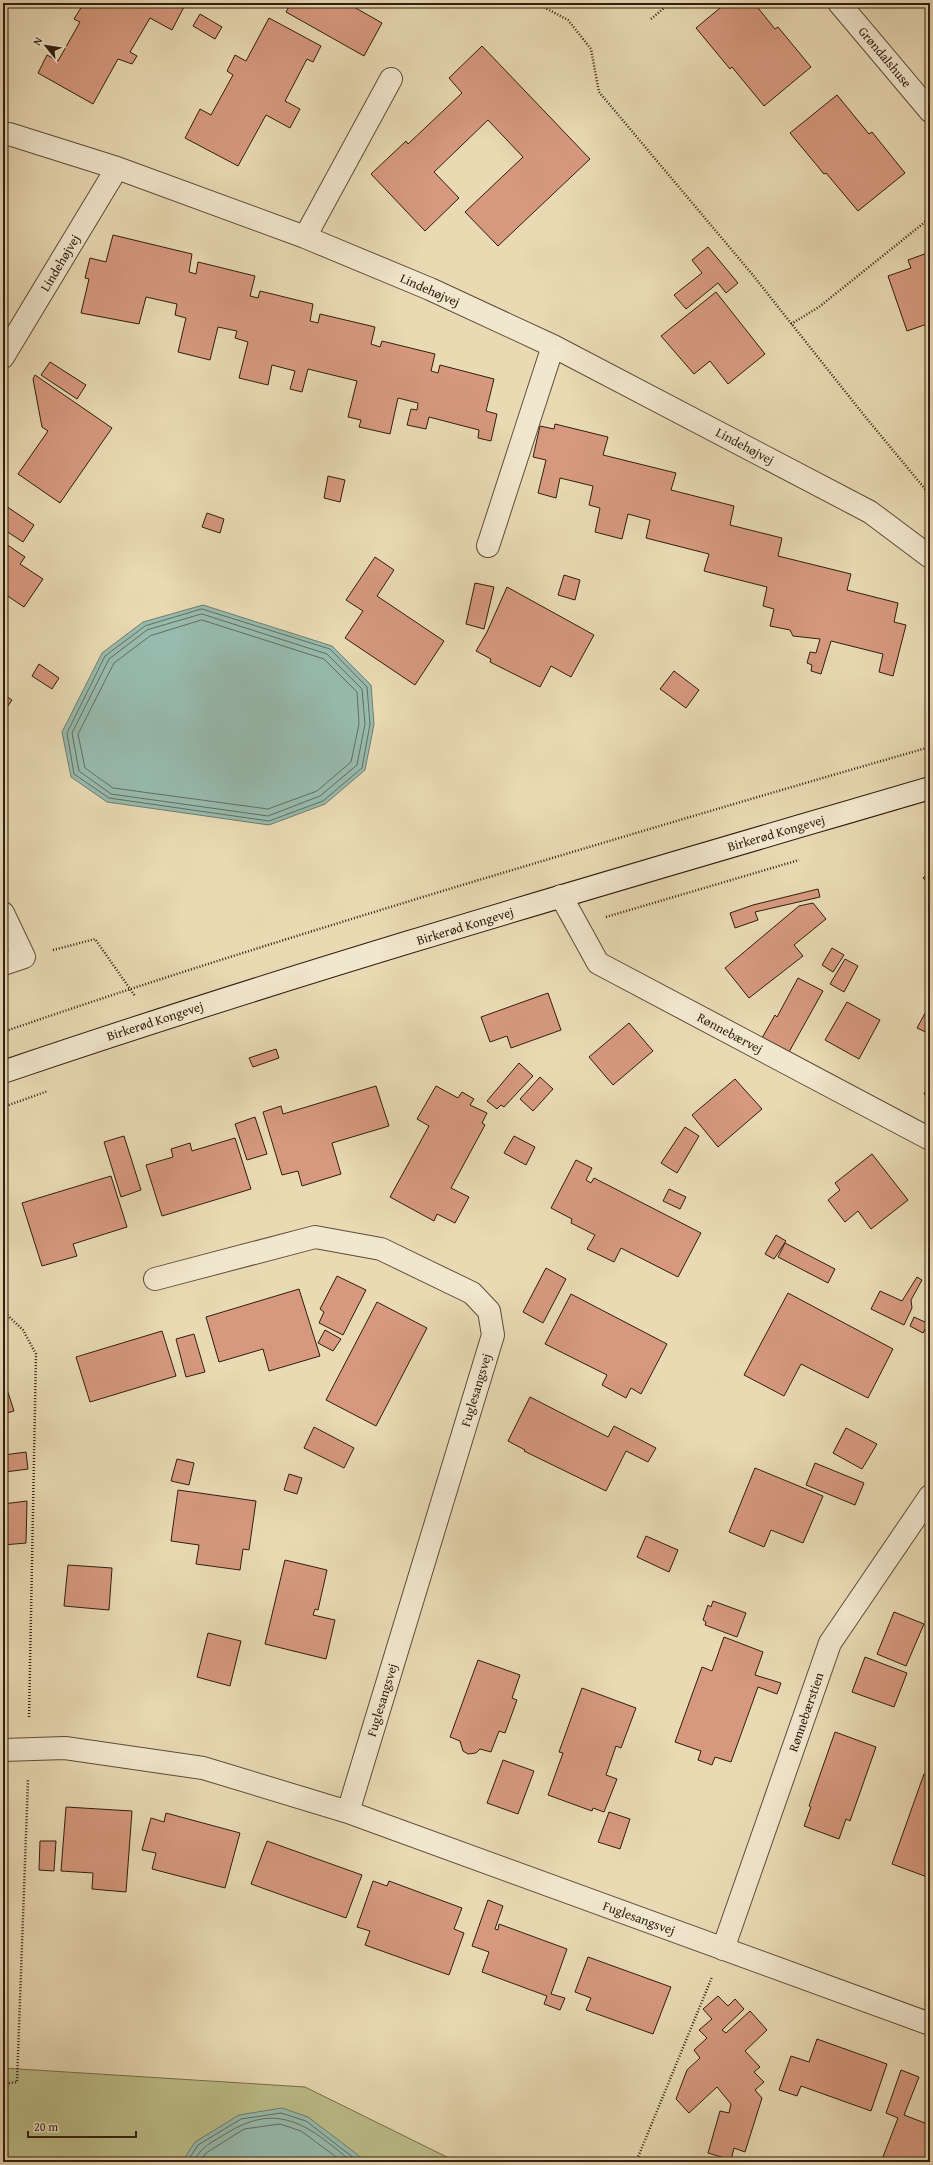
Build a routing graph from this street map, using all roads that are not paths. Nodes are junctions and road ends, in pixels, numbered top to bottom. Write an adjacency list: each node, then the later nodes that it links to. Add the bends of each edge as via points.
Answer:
1 (839, 3): 3 (street, Grøndalshuse)
2 (390, 79): 6 (street)
3 (930, 111)
4 (9, 134): 5 (street, Lindehøjvej)
5 (117, 168): 6 (street, Lindehøjvej); 8 (street, Lindehøjvej)
6 (305, 237): 7 (street, Lindehøjvej, via 430,289)
7 (553, 346): 9 (street); 10 (street, Lindehøjvej, via 870,512)
8 (3, 357)
9 (488, 546)
10 (930, 557)
11 (930, 788): 12 (street, Birkerød Kongevej)
12 (561, 896): 15 (street, Birkerød Kongevej, via 153,1021); 16 (street, Rønnebærvej, via 598,963)
13 (3, 913): 14 (street, via 24,957)
14 (3, 964)
15 (3, 1072)
16 (930, 1139)
17 (155, 1279): 20 (street, Fuglesangsvej, via 315,1237 381,1249 472,1293 489,1311 493,1335)
18 (930, 1496): 21 (street, Rønnebærstien, via 830,1643)
19 (3, 1750): 20 (street, Fuglesangsvej, via 65,1748 203,1768)
20 (348, 1812): 21 (street, Fuglesangsvej)
21 (723, 1949): 22 (street, Fuglesangsvej)
22 (930, 2024)

